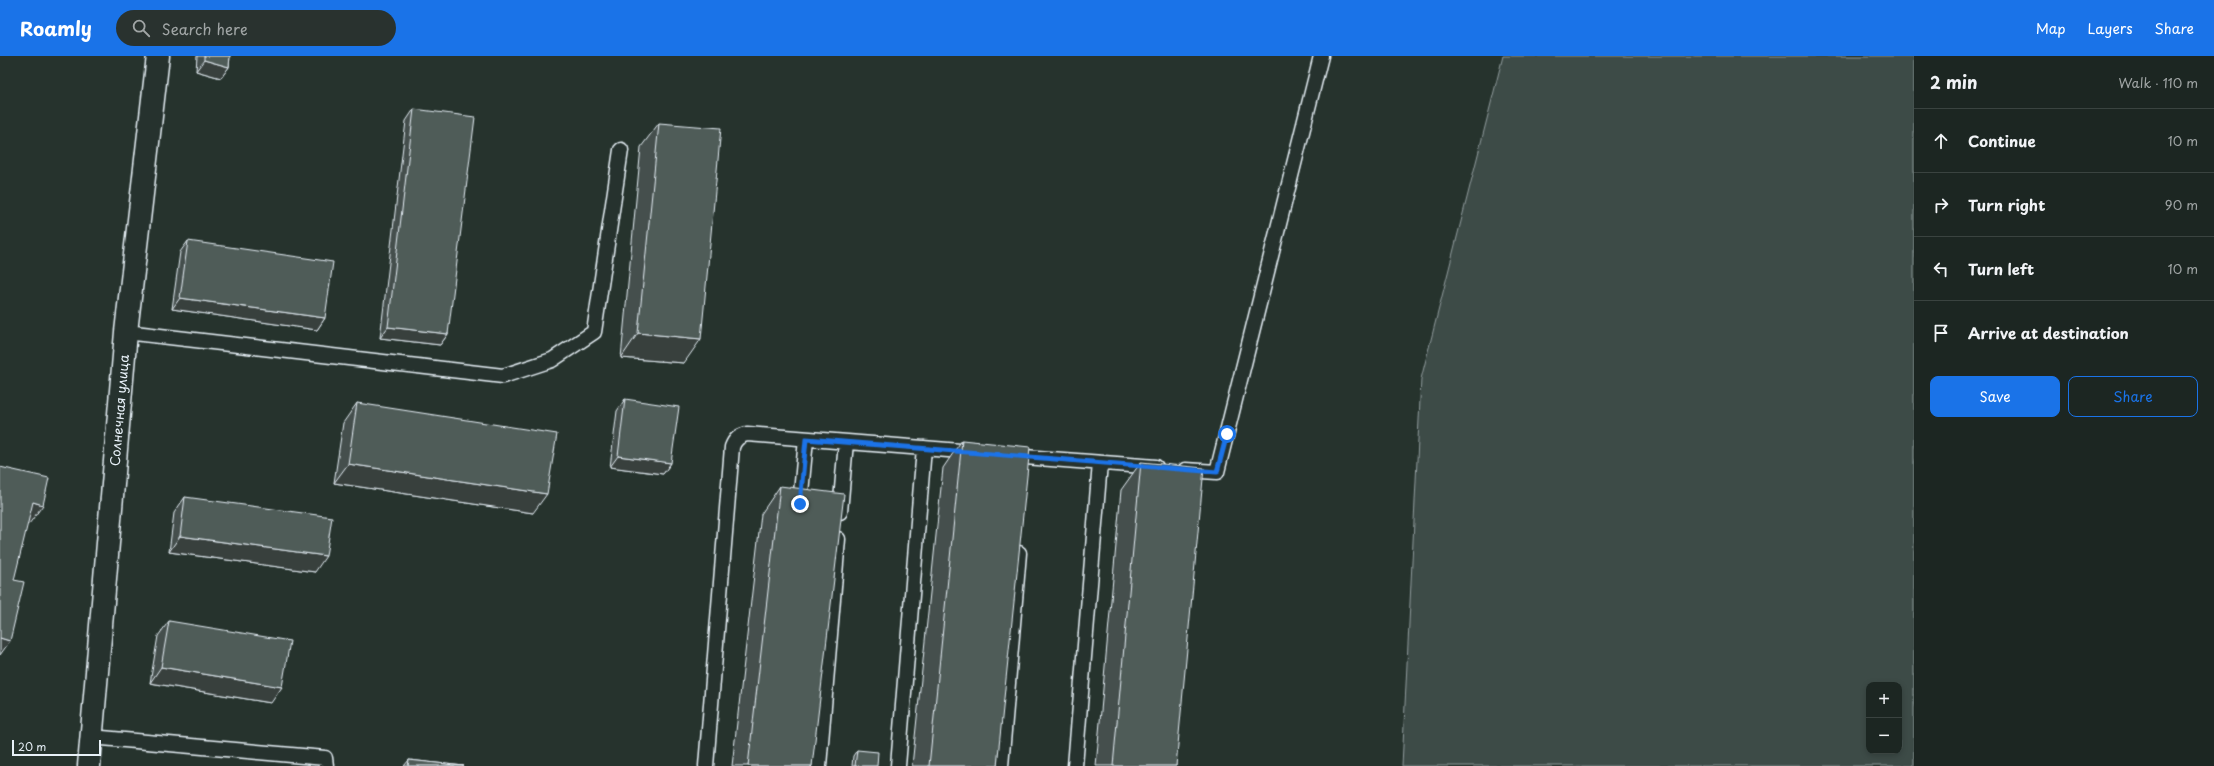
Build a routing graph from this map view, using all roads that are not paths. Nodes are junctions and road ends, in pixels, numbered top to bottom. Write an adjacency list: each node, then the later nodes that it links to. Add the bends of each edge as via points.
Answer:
1 (158, 56): 4 (street, Солнечная улица)
2 (1321, 56): 9 (lane, via 1217,472)
3 (621, 150): 4 (lane, via 594,332 552,360 503,376)
4 (126, 332): 13 (street, Солнечная улица)
5 (806, 439): 6 (lane); 11 (lane); 16 (lane, via 748,434 740,435 732,448)
6 (846, 442): 7 (lane); 17 (lane)
7 (924, 448): 8 (lane); 18 (lane)
8 (1027, 457): 9 (lane); 10 (lane)
9 (1100, 463): 20 (lane)
10 (1026, 473)
11 (800, 504)
12 (1021, 536): 19 (lane)
13 (90, 737): 14 (street, Солнечная улица); 15 (lane, via 325,758)
14 (89, 766)
15 (326, 766)
16 (706, 766)
17 (819, 766)
18 (898, 766)
19 (1001, 766)
20 (1075, 766)

